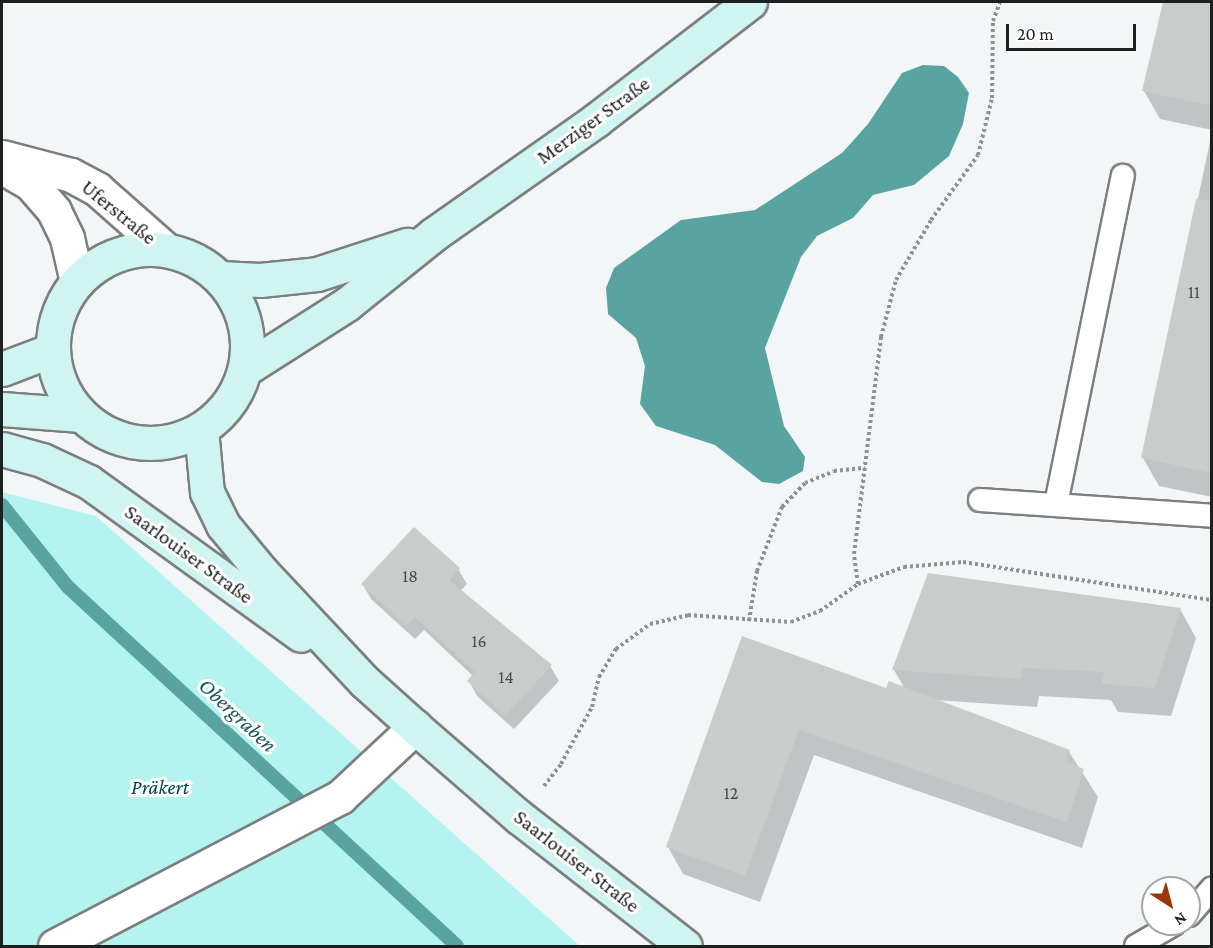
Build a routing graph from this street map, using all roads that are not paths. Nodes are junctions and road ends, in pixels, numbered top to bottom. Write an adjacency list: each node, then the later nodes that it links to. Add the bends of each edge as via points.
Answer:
1 (750, 2): 5 (main road, Merziger Straße, via 596,120)
2 (2, 157): 6 (street, Uferstraße, via 71,175 97,189)
3 (2, 167): 8 (street, Uferstraße, via 30,183 54,211 67,238)
4 (1122, 176): 19 (lane)
5 (434, 234): 7 (main road, Merziger Straße, via 380,256 318,274 260,280); 11 (main road, Merziger Straße, via 348,304)
6 (166, 250): 7 (main road, via 195,260); 8 (main road, via 127,251 100,264)
7 (220, 278): 11 (main road, via 239,305 247,336)
8 (77, 282): 9 (main road, via 63,302)
9 (52, 350): 10 (main road); 13 (main road, via 61,385)
10 (2, 369)
11 (245, 369): 14 (main road, via 236,393)
12 (2, 409): 13 (main road)
13 (81, 415): 15 (main road, via 109,435)
14 (201, 429): 15 (main road, via 178,440); 17 (main road, Saarlouiser Straße)
15 (157, 443): 17 (main road, Saarlouiser Straße)
16 (2, 449): 21 (main road, Saarlouiser Straße, via 42,460 89,482)
17 (207, 492): 21 (main road, Saarlouiser Straße, via 223,525)
18 (980, 500): 19 (lane)
19 (1056, 504): 20 (lane)
20 (1212, 516)
21 (365, 682): 22 (main road, Saarlouiser Straße)
22 (415, 728): 26 (street, via 340,797); 27 (main road, Saarlouiser Straße, via 519,817)
23 (1212, 889): 24 (lane)
24 (1201, 901)
25 (1153, 936): 28 (lane)
26 (55, 946)
27 (685, 946)
28 (1136, 946)

